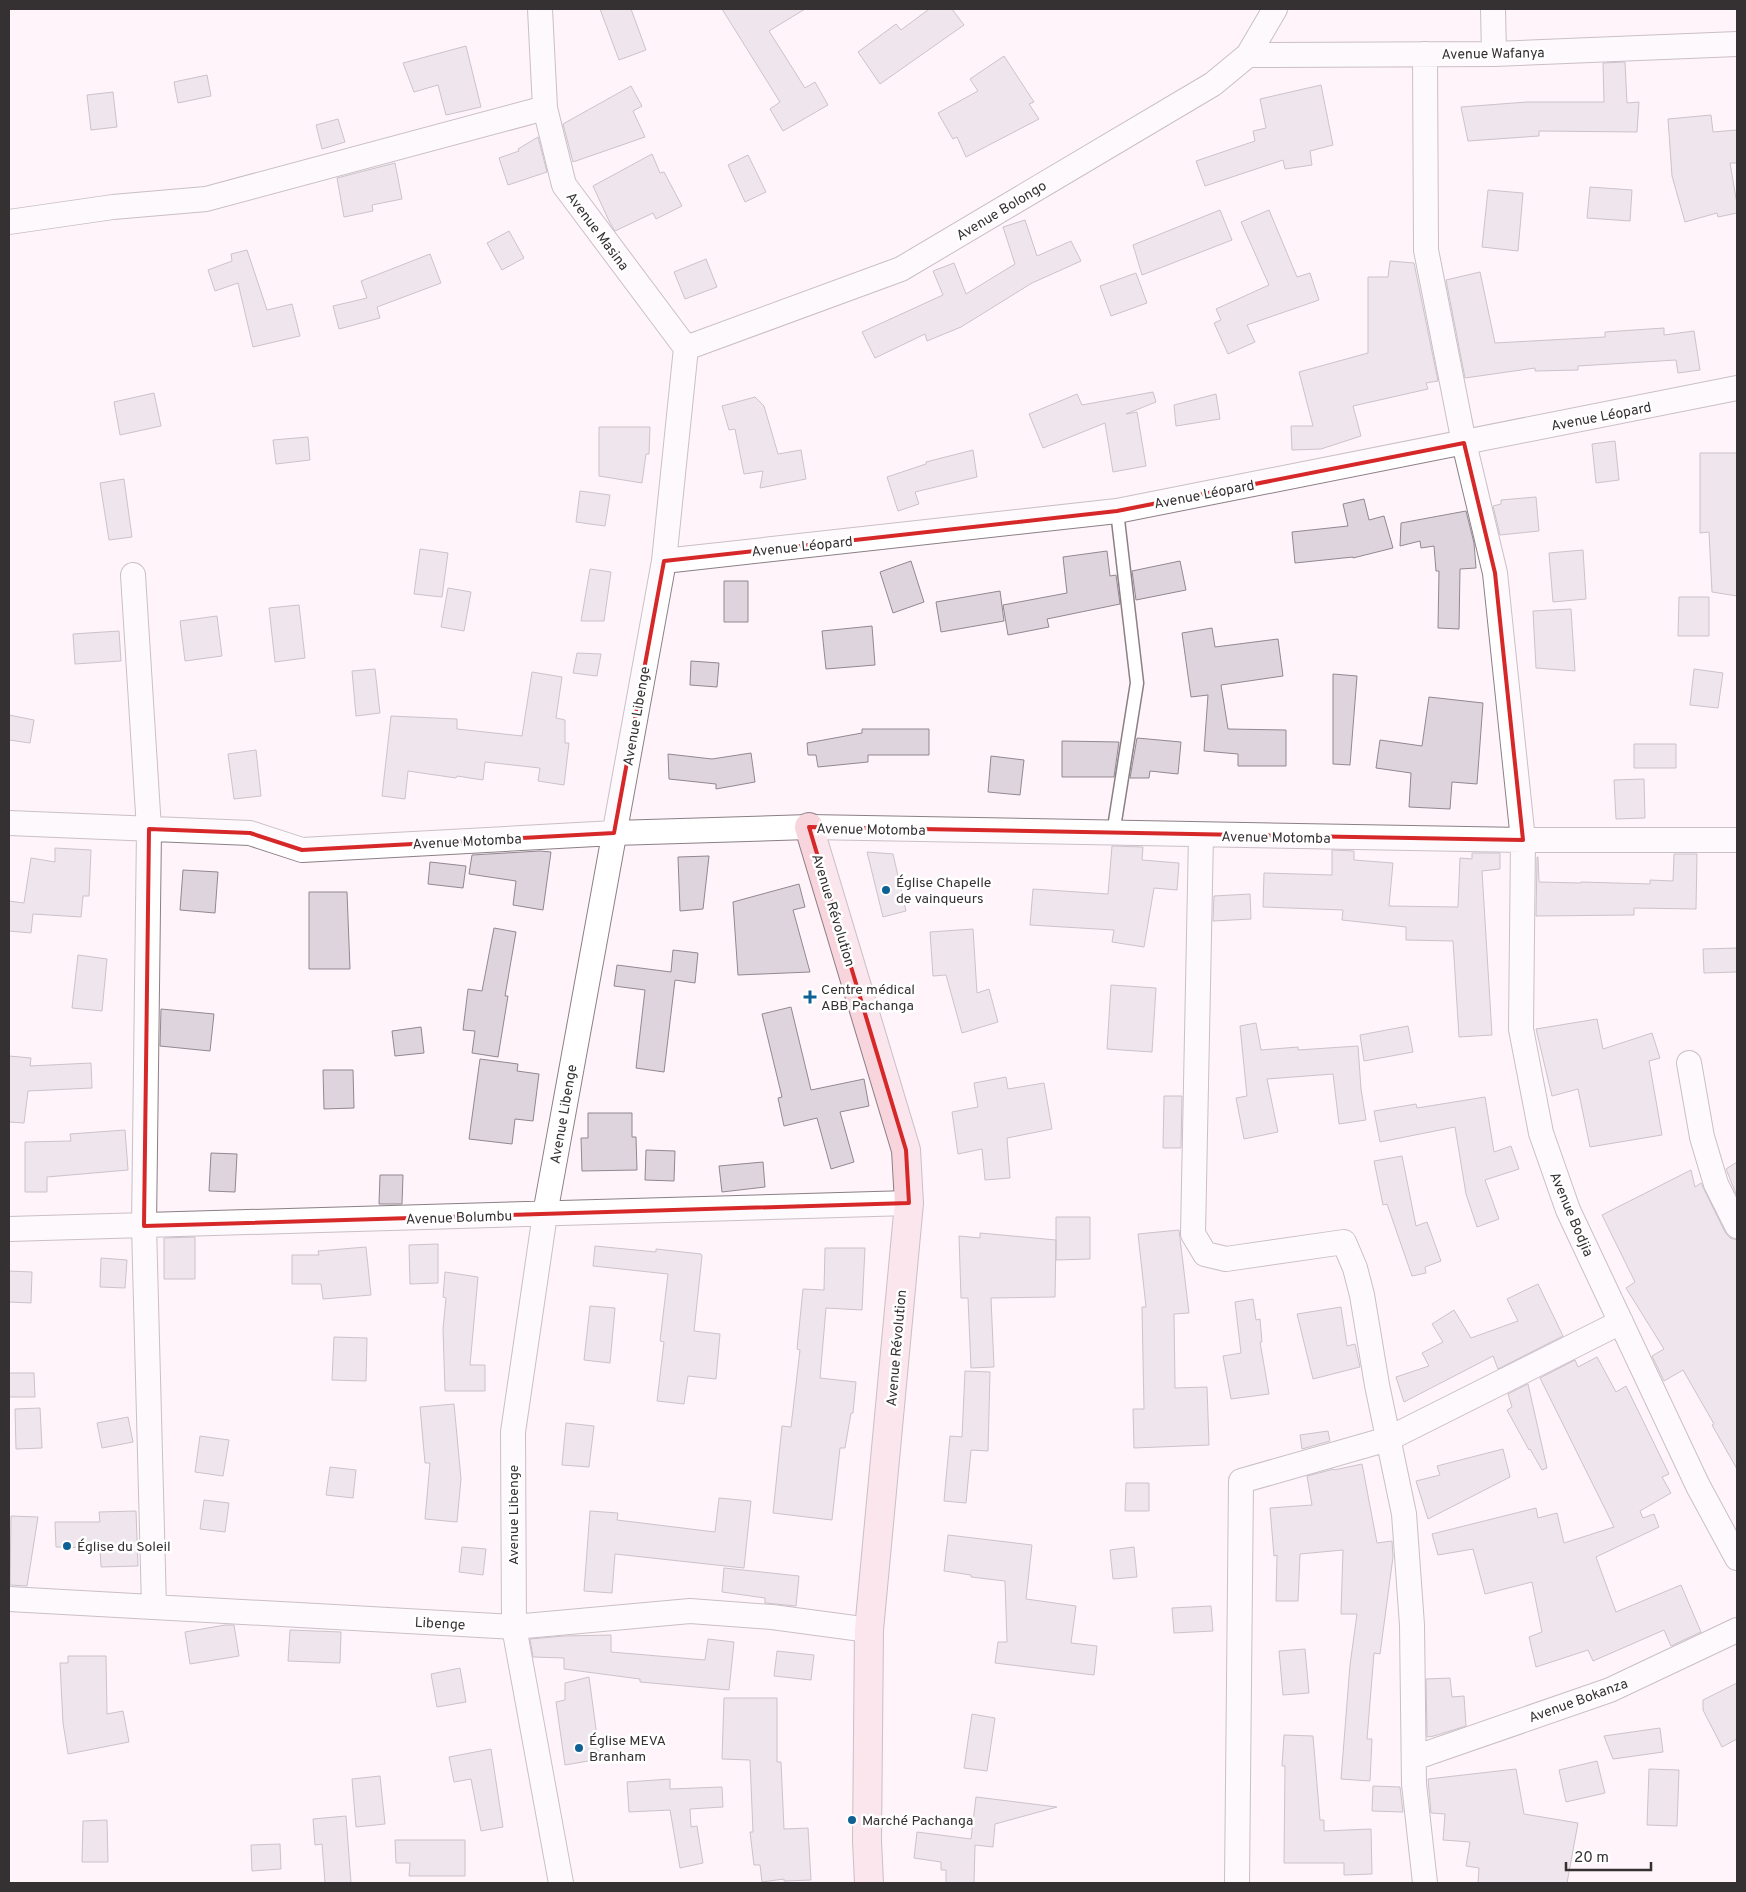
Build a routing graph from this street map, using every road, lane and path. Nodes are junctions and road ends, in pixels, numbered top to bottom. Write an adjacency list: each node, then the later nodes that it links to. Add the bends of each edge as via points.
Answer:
1 (540, 9): 8 (street, Avenue Masina)
2 (1275, 9): 7 (street, Avenue Bolongo)
3 (1493, 9): 6 (street)
4 (1737, 44): 6 (street, Avenue Wafanya)
5 (1425, 54): 6 (street, Avenue Wafanya); 7 (street, Avenue Wafanya); 12 (street, Avenue Bodjia, via 1426,250)
6 (1494, 54)
7 (1248, 55): 10 (street, Avenue Bolongo, via 1213,84 901,269)
8 (545, 108): 9 (street, via 206,199 113,207); 10 (street, Avenue Masina, via 564,185)
9 (9, 222)
10 (686, 348): 14 (street, Avenue Libenge)
11 (1737, 388): 12 (street, Avenue Léopard)
12 (1464, 443): 13 (street, Avenue Léopard); 22 (street, Avenue Bodjia, via 1495,573)
13 (1117, 511): 14 (street, Avenue Léopard); 20 (lane, via 1138,682)
14 (664, 562): 19 (street, Avenue Libenge)
15 (133, 575): 18 (street)
16 (9, 823): 18 (street, Avenue Motomba)
17 (809, 827): 19 (street, Avenue Motomba); 20 (street, Avenue Motomba); 25 (street, Avenue Révolution, via 906,1150)
18 (149, 829): 19 (street, Avenue Motomba, via 250,833 302,850); 27 (street)
19 (614, 833): 26 (street, Avenue Libenge)
20 (1113, 834): 21 (street, Avenue Motomba)
21 (1201, 835): 22 (street, Avenue Motomba); 31 (street, via 1193,1234 1205,1254 1226,1259 1344,1242 1362,1295)
22 (1523, 840): 23 (street, Avenue Motomba); 30 (street, Avenue Bodjia, via 1521,1030 1541,1134 1568,1210)
23 (1737, 840)
24 (1689, 1063): 28 (street, via 1702,1136 1716,1184)
25 (909, 1203): 26 (street, Avenue Bolumbu); 36 (street, Avenue Révolution)
26 (545, 1214): 27 (street, Avenue Bolumbu); 35 (street, Avenue Libenge, via 513,1432)
27 (144, 1226): 29 (street, Avenue Bolumbu); 34 (street)
28 (1737, 1226)
29 (9, 1229)
30 (1621, 1322): 31 (street); 32 (street, Avenue Bodjia, via 1698,1486)
31 (1388, 1439): 38 (street, via 1404,1514 1412,1625); 41 (street, via 1241,1481)
32 (1737, 1558)
33 (9, 1599): 34 (street, Libenge)
34 (154, 1607): 35 (street, Libenge)
35 (514, 1627): 36 (street, Libenge, via 690,1611 772,1617); 39 (street, Avenue Libenge)
36 (869, 1630): 40 (street, Avenue Révolution)
37 (1737, 1630): 38 (street, Avenue Bokanza, via 1610,1690)
38 (1414, 1758): 42 (street)
39 (561, 1883)
40 (869, 1883)
41 (1237, 1883)
42 (1425, 1883)

